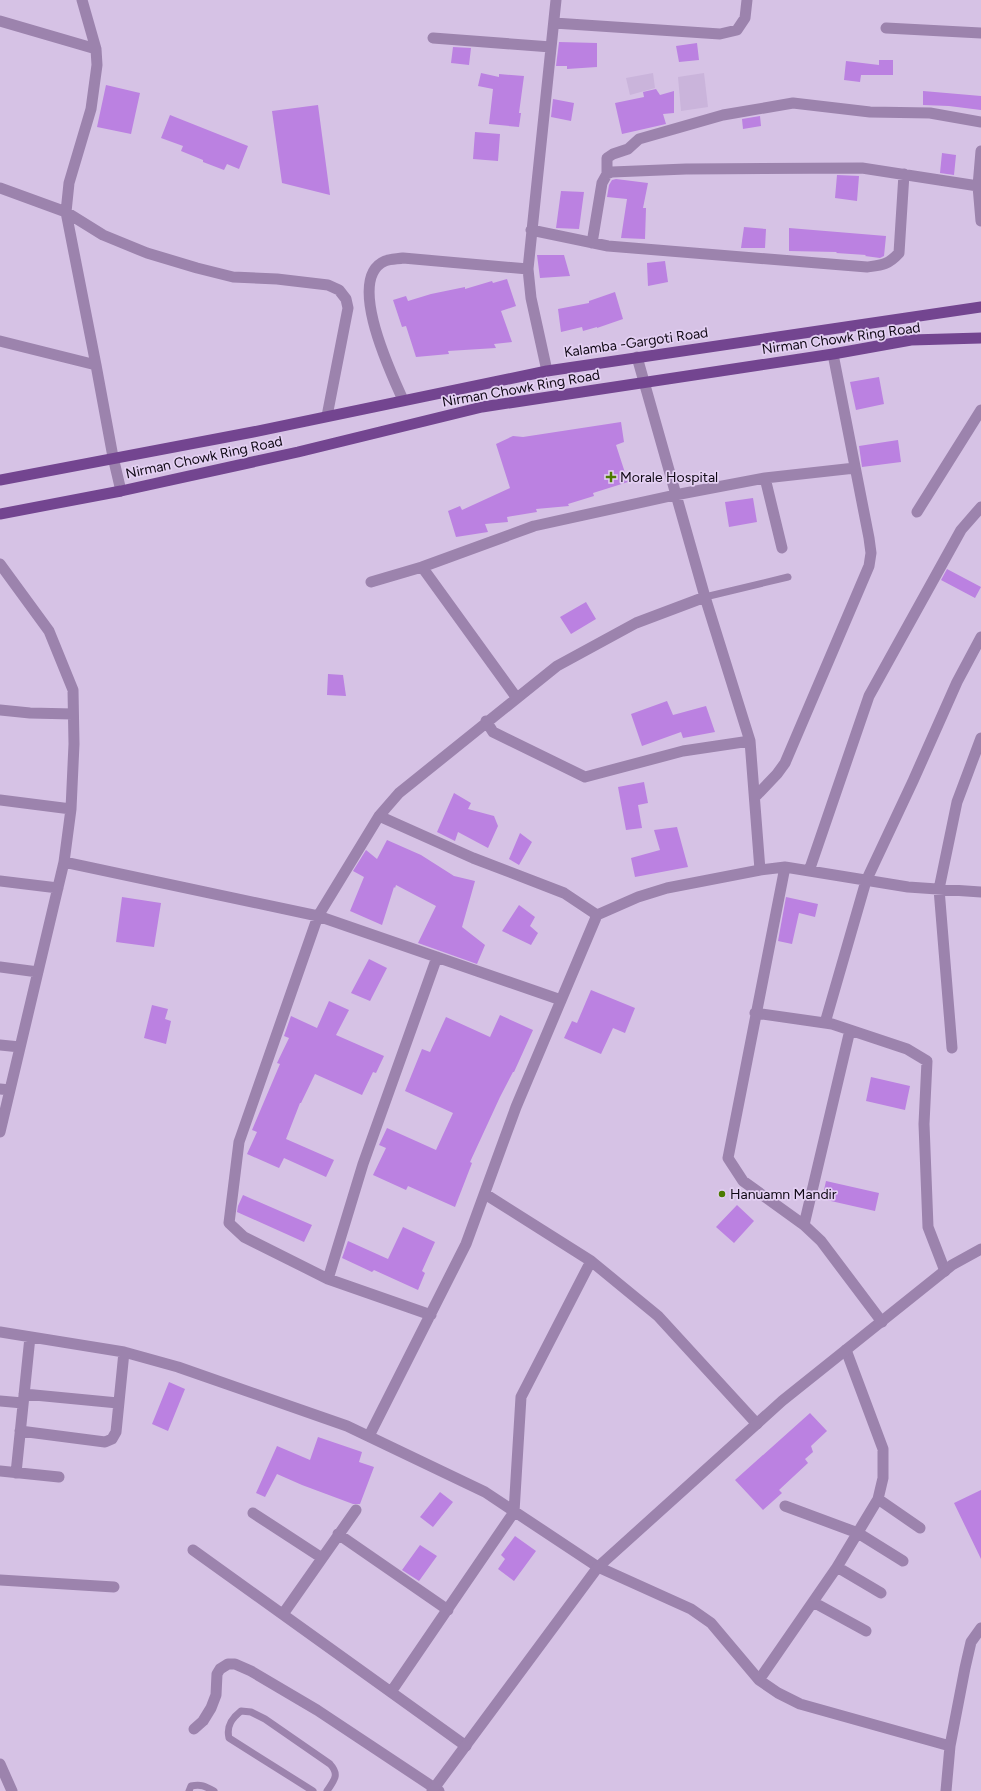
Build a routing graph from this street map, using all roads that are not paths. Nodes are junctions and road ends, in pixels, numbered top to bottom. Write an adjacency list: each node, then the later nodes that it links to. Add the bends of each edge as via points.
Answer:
1 (556, 0): 5 (street)
2 (746, 0): 5 (street, via 745,18 737,30 720,34)
3 (83, 1): 10 (street)
4 (0, 21): 10 (street)
5 (554, 23): 9 (street)
6 (886, 28): 7 (street)
7 (981, 33)
8 (433, 38): 9 (street)
9 (551, 47): 19 (street)
10 (96, 50): 17 (street, via 97,65 91,109 69,183)
11 (981, 122): 13 (street, via 930,113 870,112 793,103 723,115 639,139 628,149 607,158)
12 (981, 151): 15 (street)
13 (607, 174): 14 (street, via 686,169 862,168); 20 (street, via 602,183)
14 (904, 174): 15 (street); 20 (street, via 899,253 890,262 880,265 867,267 658,251)
15 (978, 186): 18 (street)
16 (0, 188): 17 (street)
17 (66, 212): 27 (street); 32 (street, via 102,235 147,253 197,268 233,277 328,285 339,290 346,299 348,308)
18 (981, 222)
19 (531, 230): 20 (street); 21 (street)
20 (592, 243)
21 (528, 269): 28 (street, via 531,298); 30 (street, via 403,258 384,261 374,271 369,291 370,312)
22 (981, 307): 26 (main road, Kalamba -Gargoti Road)
23 (981, 338): 25 (main road, Nirman Chowk Ring Road, via 911,340)
24 (0, 341): 27 (street)
25 (833, 354): 29 (main road, Nirman Chowk Ring Road); 34 (street)
26 (637, 357): 28 (main road, Kalamba -Gargoti Road); 29 (street)
27 (96, 365): 33 (street)
28 (547, 371): 30 (main road, Kalamba -Gargoti Road)
29 (643, 382): 37 (main road, Nirman Chowk Ring Road, via 482,407 298,452); 38 (street)
30 (403, 400): 32 (main road, Kalamba -Gargoti Road)
31 (981, 410): 40 (street)
32 (327, 416): 33 (main road, Kalamba -Gargoti Road)
33 (113, 457): 36 (main road, Kalamba -Gargoti Road); 37 (street)
34 (855, 468): 35 (street); 55 (street, via 871,553 869,566 785,763)
35 (764, 478): 38 (street); 42 (street)
36 (0, 480)
37 (121, 491): 41 (main road, Nirman Chowk Ring Road)
38 (675, 495): 44 (street, via 534,526); 47 (street)
39 (981, 507): 62 (street, via 961,530 869,696)
40 (917, 512)
41 (0, 514)
42 (782, 548)
43 (0, 564): 51 (street, via 49,631 72,690)
44 (422, 568): 46 (street); 49 (street)
45 (788, 578): 47 (lane)
46 (371, 582)
47 (706, 597): 49 (street, via 636,623 557,666); 54 (street)
48 (981, 637): 64 (street, via 957,682)
49 (516, 697): 52 (street)
50 (0, 710): 51 (street)
51 (73, 714): 57 (street)
52 (486, 721): 54 (street, via 493,732 584,777 683,751); 58 (street, via 399,793)
53 (981, 738): 66 (street, via 958,802)
54 (750, 740): 55 (street)
55 (755, 796): 61 (street)
56 (0, 800): 57 (street)
57 (71, 809): 59 (street)
58 (379, 816): 68 (street, via 473,858 564,893); 69 (street)
59 (64, 862): 65 (street); 69 (street)
60 (785, 867): 61 (street); 62 (street); 74 (street)
61 (760, 870): 68 (street, via 667,888 638,897)
62 (810, 871): 64 (street)
63 (0, 881): 65 (street)
64 (866, 881): 66 (street); 75 (street)
65 (58, 888): 72 (street)
66 (939, 889): 67 (street); 79 (street)
67 (981, 892)
68 (597, 915): 73 (street)
69 (318, 916): 70 (street); 87 (street, via 239,1142 229,1223 244,1237)
70 (437, 957): 73 (street); 87 (street, via 363,1164)
71 (0, 967): 72 (street)
72 (38, 972): 78 (street)
73 (561, 1000): 82 (street, via 516,1107)
74 (755, 1013): 75 (street); 83 (street, via 728,1158 744,1181)
75 (825, 1024): 76 (street)
76 (850, 1030): 83 (street); 86 (street, via 906,1049 927,1061 924,1124 928,1226)
77 (0, 1045): 78 (street)
78 (20, 1047): 80 (street)
79 (952, 1048)
80 (5, 1089): 81 (street)
81 (0, 1132)
82 (484, 1194): 85 (street); 88 (street, via 466,1244)
83 (804, 1225): 89 (street, via 821,1241)
84 (981, 1249): 86 (street)
85 (591, 1261): 97 (street, via 658,1316); 106 (street, via 521,1397)
86 (945, 1271): 89 (street)
87 (328, 1279): 88 (street)
88 (431, 1315): 99 (street)
89 (882, 1322): 92 (street)
90 (0, 1332): 91 (street)
91 (30, 1337): 93 (street); 94 (street)
92 (846, 1350): 97 (street); 103 (street, via 883,1449 883,1478)
93 (124, 1352): 96 (street); 99 (street, via 178,1367)
94 (24, 1398): 95 (street); 96 (street); 98 (street)
95 (0, 1400)
96 (118, 1403): 98 (street, via 116,1432 105,1442)
97 (757, 1424): 114 (street)
98 (20, 1431): 101 (street)
99 (369, 1436): 106 (street, via 485,1492)
100 (0, 1471): 101 (street)
101 (16, 1473): 102 (street)
102 (59, 1477)
103 (878, 1499): 108 (street); 109 (street)
104 (785, 1506): 109 (street)
105 (356, 1510): 110 (street)
106 (514, 1512): 114 (street); 120 (street)
107 (253, 1513): 112 (street)
108 (920, 1528)
109 (858, 1533): 113 (street); 115 (street)
110 (338, 1534): 112 (street); 120 (street)
111 (193, 1550): 121 (street)
112 (322, 1558): 121 (street)
113 (903, 1561)
114 (598, 1567): 124 (street, via 691,1609 711,1623); 127 (street)
115 (837, 1567): 118 (street); 119 (street)
116 (0, 1580): 117 (street)
117 (114, 1587)
118 (881, 1593)
119 (813, 1602): 123 (street); 124 (street)
120 (448, 1610): 125 (street)
121 (283, 1614): 125 (street)
122 (981, 1628): 128 (street, via 971,1642)
123 (866, 1631)
124 (759, 1680): 128 (street, via 800,1704)
125 (391, 1692): 127 (street)
126 (194, 1729): 130 (street, via 211,1708 220,1669 228,1664 235,1664 317,1710)
127 (466, 1746): 130 (street)
128 (950, 1746): 136 (street)
129 (0, 1764): 131 (street)
130 (435, 1790)
131 (12, 1791)
132 (189, 1791): 133 (lane, via 191,1786 198,1784)
133 (214, 1791)
134 (312, 1791): 135 (lane, via 229,1738 227,1731 233,1718 241,1712 251,1712 330,1764 335,1769 336,1776)
135 (327, 1791)
136 (946, 1791)

